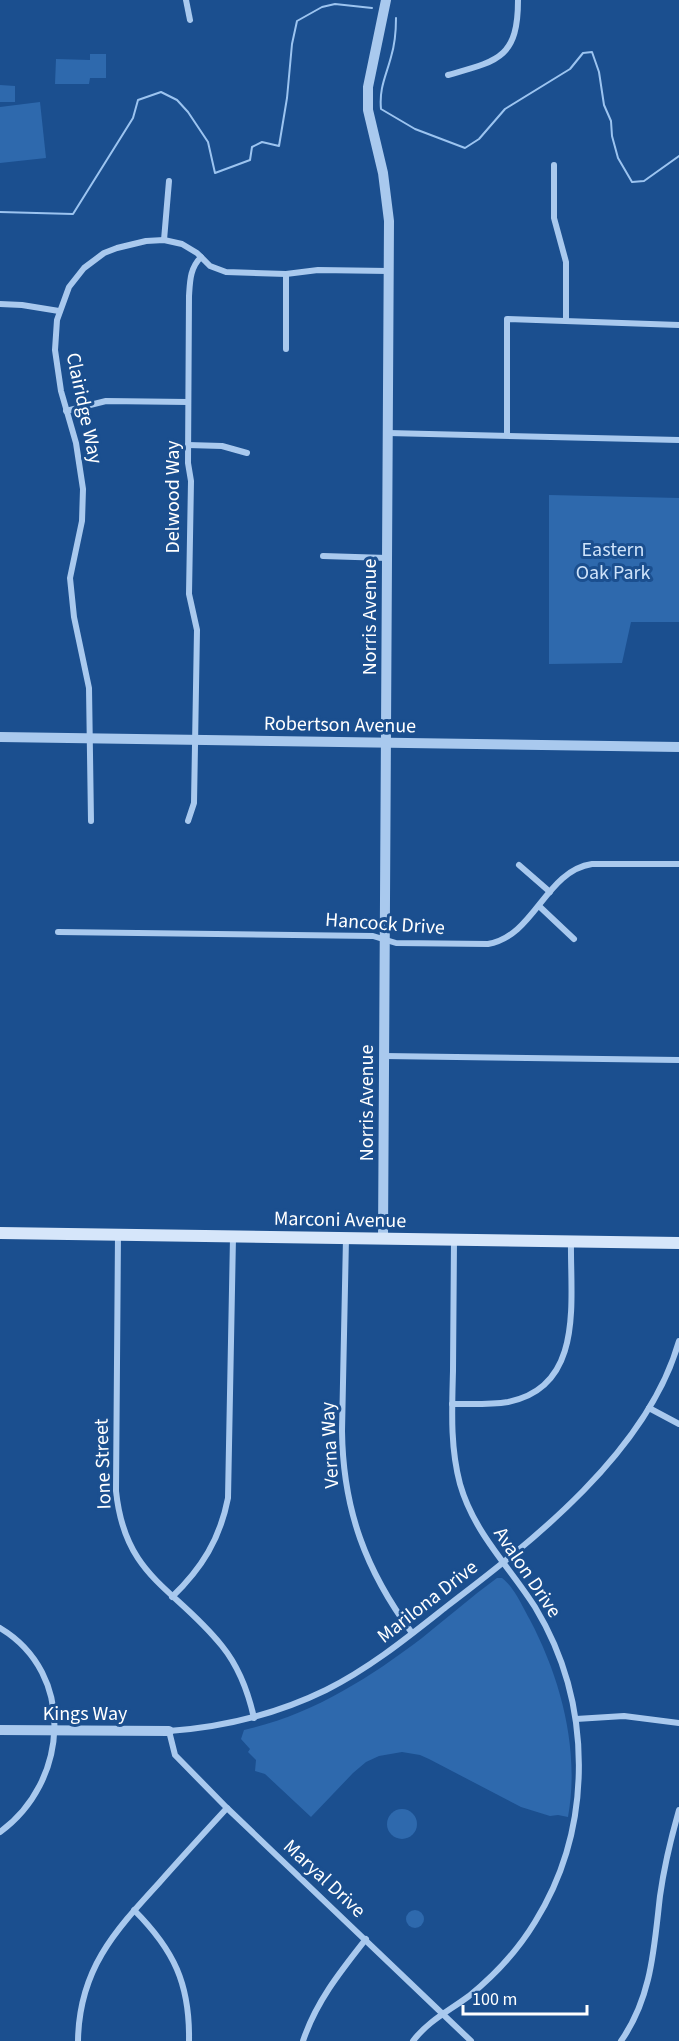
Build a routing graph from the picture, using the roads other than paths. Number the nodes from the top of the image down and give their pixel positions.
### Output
1 (186, 0) edge
2 (386, 0) edge
3 (518, 0) edge
4 (190, 20) dead end
5 (448, 75) dead end
6 (554, 165) dead end
7 (169, 181) dead end
8 (164, 240) junction
9 (201, 257) junction
10 (389, 271) junction
11 (286, 274) junction
12 (0, 304) edge
13 (59, 311) junction
14 (566, 320) junction
15 (679, 325) edge
16 (286, 349) dead end
17 (188, 402) junction
18 (66, 411) junction
19 (388, 433) junction
20 (507, 434) junction
21 (679, 440) edge
22 (188, 445) junction
23 (247, 453) dead end
24 (323, 556) dead end
25 (387, 558) junction
26 (0, 737) edge
27 (91, 738) junction
28 (194, 740) junction
29 (386, 743) junction
30 (679, 747) edge
31 (91, 820) dead end
32 (188, 821) dead end
33 (679, 864) edge
34 (519, 865) dead end
35 (550, 892) junction
36 (539, 906) junction
37 (58, 932) dead end
38 (574, 939) dead end
39 (385, 940) junction
40 (384, 1056) junction
41 (679, 1060) edge
42 (0, 1233) edge
43 (118, 1235) junction
44 (233, 1237) junction
45 (346, 1238) junction
46 (383, 1239) junction
47 (454, 1240) junction
48 (571, 1242) junction
49 (679, 1244) edge
50 (679, 1341) edge
51 (452, 1404) junction
52 (649, 1408) junction
53 (679, 1424) edge
54 (503, 1563) junction
55 (172, 1597) junction
56 (0, 1628) edge
57 (412, 1634) junction
58 (254, 1718) junction
59 (576, 1719) junction
60 (679, 1723) edge
61 (0, 1730) edge
62 (54, 1731) junction
63 (169, 1731) junction
64 (226, 1808) junction
65 (679, 1810) edge
66 (0, 1832) edge
67 (134, 1910) junction
68 (366, 1939) junction
69 (443, 2013) junction
70 (78, 2041) edge
71 (189, 2041) edge
72 (303, 2041) edge
73 (413, 2041) edge
74 (471, 2041) edge
75 (621, 2041) edge

1 - 4 street
2 - 10 street, Norris Avenue
3 - 5 street
6 - 14 street
7 - 8 street
8 - 9 street, Clairidge Way
8 - 13 street, Clairidge Way
9 - 11 street, Clairidge Way
9 - 17 street, Delwood Way
10 - 11 street, Clairidge Way
10 - 19 street, Norris Avenue
11 - 16 street
12 - 13 street
13 - 18 street, Clairidge Way
14 - 15 street
14 - 20 street
17 - 18 street
17 - 22 street, Delwood Way
18 - 27 street, Clairidge Way
19 - 20 street
19 - 25 street, Norris Avenue
20 - 21 street
22 - 23 street
22 - 28 street, Delwood Way
24 - 25 street
25 - 29 street, Norris Avenue
26 - 27 street, Robertson Avenue
27 - 28 street, Robertson Avenue
27 - 31 street, Clairidge Way
28 - 29 street, Robertson Avenue
28 - 32 street, Delwood Way
29 - 30 street, Robertson Avenue
29 - 39 street, Norris Avenue
33 - 35 street, Hancock Drive
34 - 35 street
35 - 36 street, Hancock Drive
36 - 38 street
36 - 39 street, Hancock Drive
37 - 39 street, Hancock Drive
39 - 40 street, Norris Avenue
40 - 41 street
40 - 46 street, Norris Avenue
42 - 43 main road, Marconi Avenue
43 - 44 main road, Marconi Avenue
43 - 55 street, Ione Street
44 - 45 main road, Marconi Avenue
44 - 55 street
45 - 46 main road, Marconi Avenue
45 - 57 street, Verna Way
46 - 47 main road, Marconi Avenue
47 - 48 main road, Marconi Avenue
47 - 51 street, Avalon Drive
48 - 49 main road, Marconi Avenue
48 - 51 street
50 - 52 street, Marilona Drive
51 - 54 street, Avalon Drive
52 - 53 street
52 - 54 street, Marilona Drive
54 - 57 street, Marilona Drive
54 - 59 street, Avalon Drive
55 - 58 street, Ione Street
56 - 62 street
57 - 58 street, Marilona Drive
58 - 63 street, Marilona Drive
59 - 60 street
59 - 69 street, Avalon Drive
61 - 62 street, Kings Way
62 - 63 street, Kings Way
62 - 66 street
63 - 64 street, Maryal Drive
64 - 67 street
64 - 68 street, Maryal Drive
65 - 75 street
67 - 70 street
67 - 71 street
68 - 69 street, Maryal Drive
68 - 72 street
69 - 73 street, Avalon Drive
69 - 74 street, Maryal Drive

